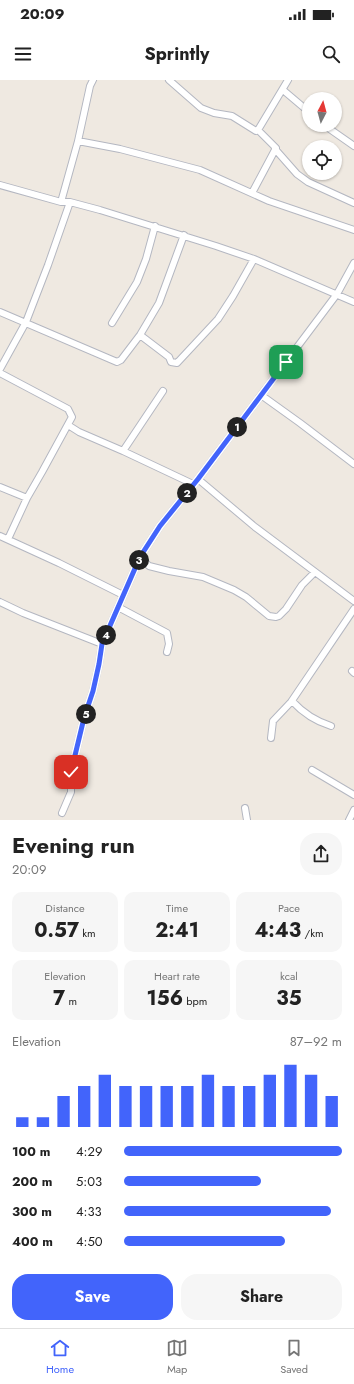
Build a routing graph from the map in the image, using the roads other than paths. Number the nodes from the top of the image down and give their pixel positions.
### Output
1 (93, 80) edge
2 (169, 80) edge
3 (288, 80) edge
4 (283, 90) junction
5 (302, 106) edge
6 (258, 130) junction
7 (334, 132) edge
8 (78, 141) junction
9 (354, 146) edge
10 (275, 149) junction
11 (0, 186) edge
12 (252, 193) junction
13 (62, 202) junction
14 (70, 202) junction
15 (354, 203) edge
16 (155, 226) junction
17 (354, 230) edge
18 (184, 235) junction
19 (254, 259) junction
20 (354, 263) edge
21 (336, 294) junction
22 (354, 302) edge
23 (0, 312) edge
24 (26, 322) junction
25 (112, 323) dead end
26 (140, 335) junction
27 (0, 369) edge
28 (0, 373) edge
29 (163, 391) dead end
30 (261, 395) junction
31 (68, 425) junction
32 (123, 451) junction
33 (354, 464) edge
34 (196, 482) junction
35 (0, 487) edge
36 (27, 498) junction
37 (0, 536) edge
38 (8, 539) junction
39 (140, 557) junction
40 (315, 572) junction
41 (122, 596) junction
42 (354, 601) edge
43 (0, 602) edge
44 (118, 607) junction
45 (354, 609) edge
46 (102, 644) junction
47 (167, 652) dead end
48 (292, 701) junction
49 (331, 726) dead end
50 (271, 738) dead end
51 (312, 770) dead end
52 (354, 795) edge
53 (245, 808) dead end
54 (354, 810) edge
55 (62, 813) dead end
56 (247, 820) edge
57 (349, 820) edge

1 - 8 street
2 - 6 street
3 - 4 street
4 - 5 street
4 - 6 street
6 - 10 street
7 - 9 street
8 - 12 street
8 - 13 street
10 - 12 street
10 - 15 street
11 - 13 street
12 - 17 street
13 - 14 street
14 - 16 street
14 - 24 street
16 - 18 street
16 - 25 street
18 - 19 street
18 - 26 street
19 - 21 street
19 - 26 street
20 - 21 street
21 - 22 street
21 - 30 street
23 - 24 street
24 - 26 street
24 - 27 street
28 - 31 street
29 - 32 street
30 - 33 street
30 - 34 street
31 - 32 street
31 - 36 street
32 - 34 street
34 - 39 street
34 - 40 street
35 - 36 street
36 - 38 street
37 - 38 street
38 - 41 street
39 - 40 street
39 - 41 street
40 - 42 street
41 - 44 street
43 - 46 street
44 - 46 street
44 - 47 street
45 - 48 street
46 - 55 street
48 - 49 street
48 - 50 street
51 - 52 street
53 - 56 street
54 - 57 street

